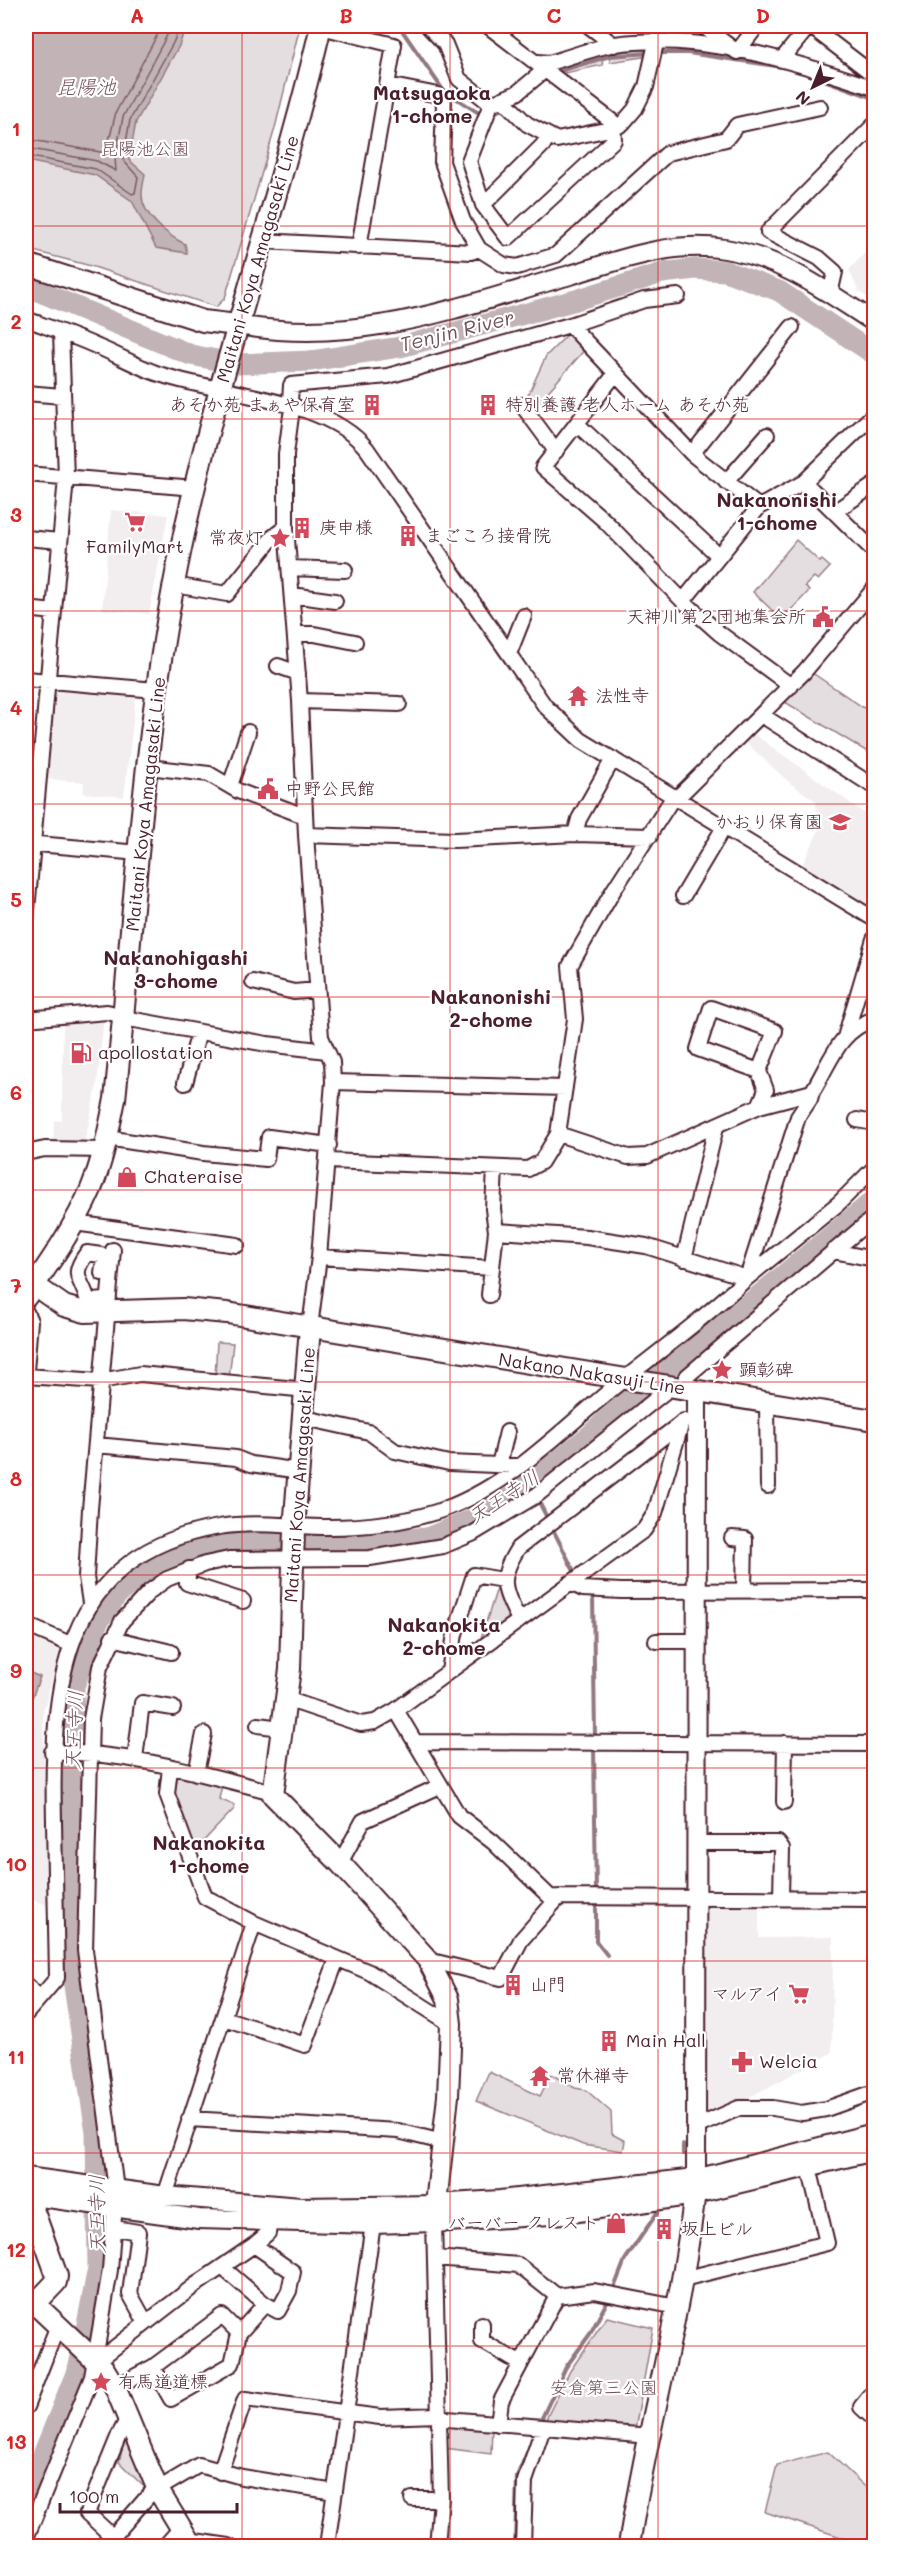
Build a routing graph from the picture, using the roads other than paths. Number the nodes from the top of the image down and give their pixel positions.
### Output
1 (321, 26) edge
2 (428, 26) edge
3 (488, 26) edge
4 (590, 26) edge
5 (703, 26) edge
6 (757, 26) edge
7 (809, 26) edge
8 (656, 42) junction
9 (615, 45) junction
10 (737, 52) junction
11 (783, 58) junction
12 (542, 66) junction
13 (874, 75) edge
14 (387, 85) junction
15 (874, 88) edge
16 (496, 102) junction
17 (814, 112) dead end
18 (874, 125) edge
19 (615, 128) junction
20 (548, 136) junction
21 (483, 205) junction
22 (262, 241) junction
23 (359, 247) junction
24 (478, 249) junction
25 (26, 264) edge
26 (830, 294) junction
27 (678, 296) dead end
28 (26, 319) edge
29 (874, 322) edge
30 (570, 325) junction
31 (792, 327) dead end
32 (61, 332) junction
33 (236, 333) junction
34 (616, 373) junction
35 (223, 384) junction
36 (26, 393) edge
37 (62, 396) junction
38 (522, 405) dead end
39 (292, 408) junction
40 (874, 414) edge
41 (577, 424) junction
42 (767, 435) dead end
43 (556, 451) junction
44 (692, 454) junction
45 (26, 474) edge
46 (66, 478) junction
47 (726, 482) junction
48 (804, 482) junction
49 (874, 484) edge
50 (195, 488) junction
51 (759, 507) junction
52 (834, 512) junction
53 (286, 527) junction
54 (26, 538) edge
55 (60, 541) junction
56 (874, 551) edge
57 (719, 556) junction
58 (290, 568) junction
59 (345, 570) dead end
60 (174, 585) junction
61 (874, 589) edge
62 (292, 595) junction
63 (335, 601) dead end
64 (683, 601) junction
65 (26, 609) edge
66 (54, 612) junction
67 (524, 616) dead end
68 (295, 634) junction
69 (355, 642) dead end
70 (509, 654) junction
71 (278, 666) dead end
72 (298, 674) junction
73 (26, 679) edge
74 (48, 681) junction
75 (791, 686) junction
76 (156, 690) junction
77 (300, 700) junction
78 (399, 704) dead end
79 (763, 716) junction
80 (248, 732) dead end
81 (613, 759) junction
82 (26, 760) edge
83 (40, 761) junction
84 (148, 767) junction
85 (873, 782) edge
86 (230, 786) junction
87 (676, 797) junction
88 (305, 813) junction
89 (724, 827) junction
90 (575, 834) junction
91 (306, 835) junction
92 (650, 836) junction
93 (29, 843) edge
94 (139, 853) junction
95 (683, 896) dead end
96 (874, 919) edge
97 (26, 921) edge
98 (874, 939) edge
99 (253, 982) dead end
100 (317, 990) junction
101 (124, 1017) junction
102 (874, 1018) edge
103 (26, 1019) edge
104 (199, 1032) junction
105 (846, 1034) junction
106 (327, 1051) junction
107 (759, 1071) junction
108 (333, 1082) junction
109 (185, 1083) dead end
110 (565, 1088) junction
111 (812, 1092) junction
112 (759, 1106) junction
113 (857, 1120) dead end
114 (874, 1123) edge
115 (716, 1127) junction
116 (558, 1134) junction
117 (105, 1144) junction
118 (329, 1145) junction
119 (26, 1153) edge
120 (327, 1161) junction
121 (495, 1168) junction
122 (874, 1168) edge
123 (874, 1217) edge
124 (74, 1223) junction
125 (496, 1231) junction
126 (237, 1245) dead end
127 (113, 1250) dead end
128 (833, 1251) junction
129 (319, 1257) junction
130 (684, 1259) junction
131 (874, 1259) edge
132 (492, 1268) junction
133 (747, 1278) junction
134 (30, 1291) edge
135 (489, 1294) dead end
136 (104, 1305) junction
137 (26, 1312) edge
138 (310, 1327) junction
139 (26, 1371) edge
140 (26, 1376) edge
141 (628, 1380) junction
142 (100, 1381) junction
143 (679, 1388) junction
144 (307, 1390) junction
145 (767, 1402) junction
146 (690, 1417) junction
147 (305, 1418) junction
148 (874, 1420) edge
149 (507, 1432) dead end
150 (96, 1445) junction
151 (499, 1465) junction
152 (520, 1466) junction
153 (300, 1471) junction
154 (771, 1477) dead end
155 (294, 1527) junction
156 (744, 1538) dead end
157 (293, 1556) junction
158 (189, 1569) junction
159 (503, 1580) junction
160 (570, 1583) junction
161 (696, 1590) junction
162 (744, 1590) junction
163 (874, 1590) edge
164 (243, 1601) dead end
165 (90, 1603) junction
166 (519, 1620) junction
167 (26, 1625) edge
168 (112, 1638) junction
169 (656, 1641) dead end
170 (696, 1641) junction
171 (70, 1644) junction
172 (171, 1652) dead end
173 (449, 1671) junction
174 (285, 1699) junction
175 (173, 1708) dead end
176 (396, 1710) junction
177 (258, 1725) dead end
178 (281, 1728) junction
179 (204, 1734) dead end
180 (415, 1742) junction
181 (696, 1743) junction
182 (785, 1743) junction
183 (874, 1744) edge
184 (56, 1752) junction
185 (87, 1752) junction
186 (135, 1759) junction
187 (170, 1768) junction
188 (196, 1773) junction
189 (440, 1786) junction
190 (273, 1795) junction
191 (784, 1802) dead end
192 (695, 1843) junction
193 (340, 1863) junction
194 (559, 1897) junction
195 (695, 1897) junction
196 (781, 1898) junction
197 (874, 1899) edge
198 (254, 1923) junction
199 (337, 1959) junction
200 (428, 1960) junction
201 (26, 1985) edge
202 (39, 1998) junction
203 (26, 2014) edge
204 (224, 2018) junction
205 (451, 2024) junction
206 (874, 2092) edge
207 (189, 2119) junction
208 (696, 2127) junction
209 (874, 2133) edge
210 (443, 2142) junction
211 (874, 2151) edge
212 (809, 2167) junction
213 (695, 2187) junction
214 (26, 2189) edge
215 (165, 2196) junction
216 (113, 2198) junction
217 (434, 2214) junction
218 (270, 2221) junction
219 (374, 2224) junction
220 (114, 2228) junction
221 (254, 2245) junction
222 (436, 2258) junction
223 (222, 2267) junction
224 (683, 2279) junction
225 (108, 2284) junction
226 (130, 2294) junction
227 (557, 2296) junction
228 (265, 2304) junction
229 (677, 2307) junction
230 (30, 2308) edge
231 (146, 2323) junction
232 (482, 2324) dead end
233 (65, 2332) junction
234 (239, 2333) junction
235 (93, 2359) junction
236 (521, 2364) junction
237 (153, 2367) junction
238 (115, 2387) junction
239 (874, 2391) edge
240 (26, 2407) edge
241 (346, 2411) junction
242 (438, 2415) junction
243 (128, 2418) junction
244 (874, 2419) edge
245 (498, 2424) junction
246 (543, 2428) junction
247 (650, 2436) junction
248 (220, 2472) junction
249 (158, 2490) junction
250 (335, 2492) junction
251 (412, 2499) dead end
252 (441, 2499) junction
253 (26, 2538) edge
254 (187, 2538) edge
255 (109, 2542) edge
256 (165, 2547) edge
257 (229, 2547) edge
258 (327, 2547) edge
259 (437, 2547) edge
260 (523, 2547) edge
261 (629, 2547) edge

1 - 14 street
1 - 22 main road, Maitani Koya Amagasaki Line
2 - 16 street
3 - 12 street
4 - 9 street
5 - 10 street
6 - 10 street
7 - 11 street
7 - 13 street
8 - 9 street
8 - 10 street
8 - 19 street
9 - 12 street
10 - 11 street
11 - 15 street
12 - 16 street
12 - 19 street
14 - 23 street
14 - 24 street
16 - 20 street
16 - 21 street
17 - 24 street
18 - 26 street
19 - 20 street
19 - 21 street
20 - 21 street
22 - 23 street
22 - 33 main road, Maitani Koya Amagasaki Line
23 - 24 street
25 - 33 main road
26 - 29 street
26 - 33 street
27 - 30 street
28 - 32 street
30 - 34 street
30 - 39 street
31 - 44 street
32 - 35 street
32 - 37 street
33 - 35 main road, Maitani Koya Amagasaki Line
34 - 41 street
34 - 44 street
35 - 39 street
35 - 50 main road, Maitani Koya Amagasaki Line
36 - 37 street
37 - 46 street
38 - 43 street
39 - 53 street
39 - 70 street
40 - 48 street
41 - 43 street
41 - 57 street
42 - 47 street
43 - 64 street
44 - 47 street
45 - 46 street
46 - 50 street
46 - 55 street
47 - 51 street
48 - 51 street
48 - 52 street
49 - 52 street
50 - 60 main road, Maitani Koya Amagasaki Line
51 - 57 street
52 - 56 street
53 - 58 street
53 - 60 street
54 - 55 street
55 - 66 street
57 - 64 street
58 - 59 street
58 - 62 street
60 - 76 main road, Maitani Koya Amagasaki Line
61 - 75 street
62 - 63 street
62 - 68 street
64 - 75 street
65 - 66 street
66 - 74 street
67 - 70 street
68 - 69 street
68 - 72 street
70 - 81 street
71 - 72 street
72 - 77 street
73 - 74 street
74 - 76 street
74 - 83 street
75 - 79 street
76 - 84 main road, Maitani Koya Amagasaki Line
77 - 78 street
77 - 88 street
79 - 85 street
79 - 87 street
80 - 86 street
81 - 87 street
81 - 90 street
82 - 83 street
83 - 93 street
84 - 86 street
84 - 94 main road, Maitani Koya Amagasaki Line
86 - 88 street
87 - 89 street
87 - 92 street
88 - 91 street
89 - 95 street
89 - 96 street
90 - 91 street
90 - 92 street
91 - 100 street
92 - 110 street
93 - 94 street
93 - 97 street
94 - 101 main road, Maitani Koya Amagasaki Line
98 - 105 street
99 - 100 street
100 - 106 street
101 - 103 street
101 - 104 street
101 - 117 main road, Maitani Koya Amagasaki Line
102 - 105 street
104 - 106 street
104 - 109 street
105 - 111 street
106 - 108 street
107 - 107 street
107 - 112 street
108 - 110 street
108 - 118 street
110 - 116 street
111 - 112 street
111 - 133 street
112 - 115 street
113 - 114 street
115 - 116 street
115 - 130 street
116 - 121 street
117 - 118 street
117 - 119 street
117 - 124 main road, Maitani Koya Amagasaki Line
118 - 120 street
120 - 121 street
120 - 129 street
121 - 125 street
122 - 133 street
123 - 128 street
124 - 126 street
124 - 134 main road, Maitani Koya Amagasaki Line
125 - 130 street
125 - 132 street
127 - 136 street
128 - 131 street
128 - 143 street
129 - 132 street
129 - 138 street
130 - 133 street
132 - 135 street
133 - 141 street
134 - 136 main road, Maitani Koya Amagasaki Line
136 - 138 main road, Maitani Koya Amagasaki Line
136 - 142 street
137 - 139 street
138 - 141 main road, Nakano Nakasuji Line
138 - 144 main road, Maitani Koya Amagasaki Line
140 - 142 street
141 - 143 main road, Nakano Nakasuji Line
141 - 152 street
142 - 144 street
142 - 150 street
143 - 145 main road, Nakano Nakasuji Line
143 - 146 street
143 - 157 street
144 - 147 main road, Maitani Koya Amagasaki Line
145 - 148 main road, Nakano Nakasuji Line
145 - 154 street
146 - 159 street
146 - 160 street
146 - 161 street
147 - 151 street
147 - 153 main road, Maitani Koya Amagasaki Line
149 - 151 street
150 - 153 street
150 - 165 street
151 - 152 street
152 - 155 street
153 - 155 main road, Maitani Koya Amagasaki Line
155 - 157 main road, Maitani Koya Amagasaki Line
155 - 165 street
156 - 162 street
157 - 158 street
157 - 174 main road, Maitani Koya Amagasaki Line
158 - 164 street
158 - 168 street
159 - 166 street
159 - 173 street
160 - 161 street
160 - 166 street
161 - 162 street
161 - 170 street
162 - 163 street
165 - 171 street
166 - 173 street
167 - 171 street
168 - 172 street
168 - 185 street
169 - 170 street
170 - 181 street
171 - 184 street
173 - 176 street
174 - 176 street
174 - 178 main road, Maitani Koya Amagasaki Line
175 - 186 street
176 - 180 street
177 - 178 street
178 - 190 main road, Maitani Koya Amagasaki Line
179 - 188 street
180 - 181 street
180 - 189 street
181 - 182 street
181 - 192 street
182 - 183 street
182 - 191 street
184 - 185 street
184 - 202 street
185 - 186 street
185 - 216 street
186 - 187 street
187 - 188 street
187 - 198 street
188 - 190 street
189 - 193 street
189 - 194 street
190 - 193 main road
192 - 195 street
192 - 196 street
193 - 200 main road
194 - 195 street
194 - 200 street
195 - 196 street
195 - 208 street
196 - 197 street
198 - 199 street
198 - 204 street
199 - 204 street
199 - 205 street
200 - 205 main road
201 - 202 street
202 - 203 street
204 - 207 street
205 - 210 main road
206 - 208 street
207 - 210 street
207 - 215 street
208 - 213 street
209 - 213 street
210 - 217 main road
211 - 212 street
212 - 213 street
212 - 224 street
213 - 217 main road
213 - 224 main road
214 - 216 street
214 - 230 main road
215 - 216 street
215 - 217 street
216 - 218 street
216 - 220 street
217 - 219 street
217 - 222 street
218 - 219 street
218 - 221 street
219 - 241 street
220 - 225 street
220 - 226 street
221 - 223 street
221 - 228 street
222 - 227 street
222 - 242 street
223 - 228 street
223 - 231 street
224 - 229 main road
225 - 226 street
225 - 235 street
226 - 231 street
227 - 229 street
227 - 236 street
228 - 234 street
229 - 247 main road
230 - 233 main road
231 - 235 street
232 - 236 street
233 - 235 main road
233 - 240 street
234 - 237 street
234 - 237 street
235 - 238 main road
235 - 253 street
236 - 245 street
237 - 238 street
238 - 243 main road
239 - 244 street
241 - 242 street
241 - 248 street
241 - 250 street
242 - 245 street
242 - 252 street
243 - 249 main road
243 - 255 street
245 - 246 street
246 - 247 street
246 - 260 street
247 - 261 main road
248 - 249 street
248 - 250 street
249 - 254 main road
249 - 255 street
250 - 258 street
251 - 252 street
252 - 259 street
254 - 256 street
254 - 257 street

